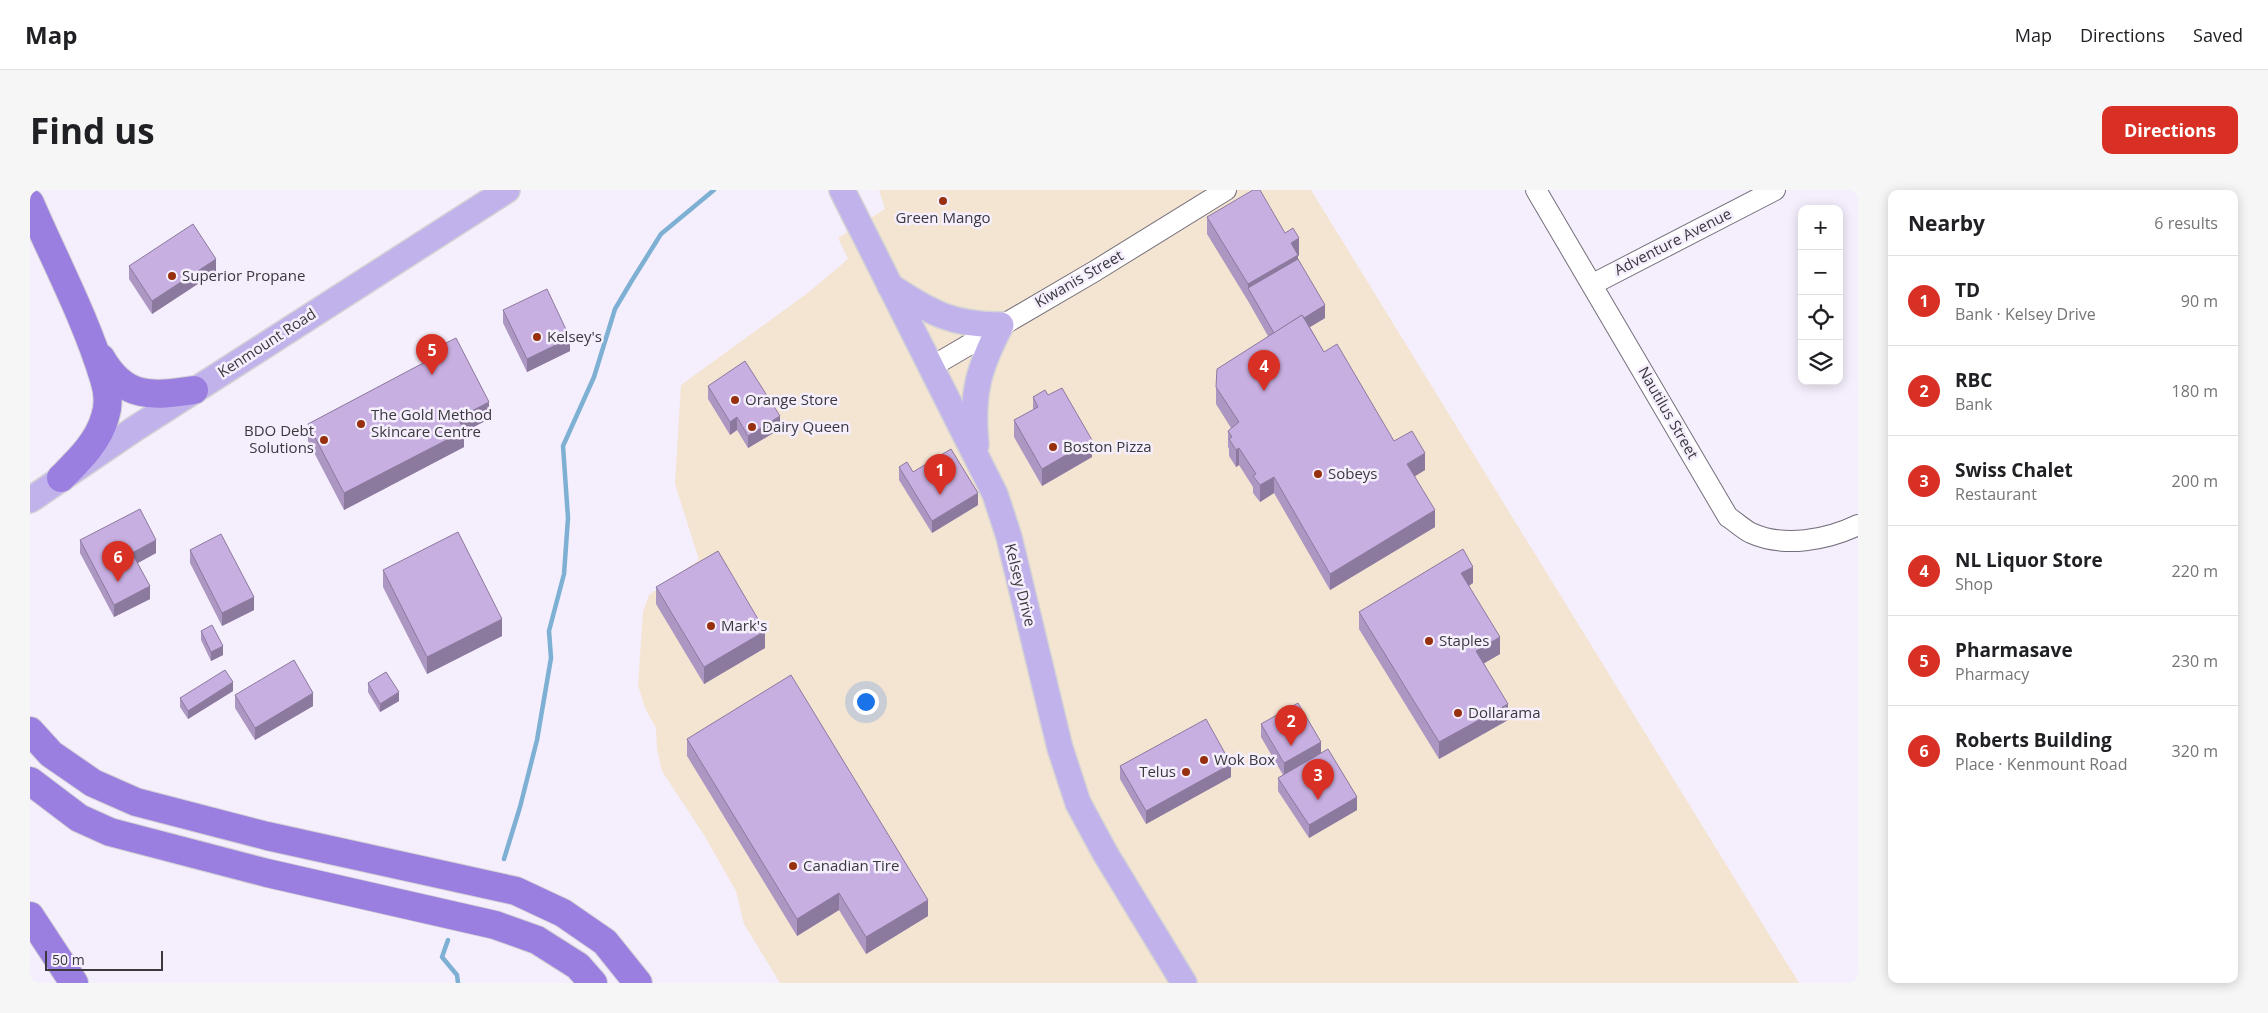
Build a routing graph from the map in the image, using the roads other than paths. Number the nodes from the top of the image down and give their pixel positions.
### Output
1 (507, 190) edge
2 (842, 190) edge
3 (1226, 190) edge
4 (1536, 190) edge
5 (1775, 190) edge
6 (1751, 195) edge
7 (30, 203) edge
8 (1593, 284) junction
9 (890, 286) junction
10 (1001, 325) junction
11 (86, 331) junction
12 (931, 367) junction
13 (194, 390) junction
14 (977, 455) junction
15 (61, 478) junction
16 (30, 500) edge
17 (1858, 525) edge
18 (30, 731) edge
19 (30, 781) edge
20 (30, 916) edge
21 (74, 983) edge
22 (593, 983) edge
23 (638, 983) edge
24 (1184, 983) edge

1 - 13 main road, Kenmount Road
2 - 9 main road, Kelsey Drive
3 - 10 street, Kiwanis Street
4 - 8 street, Nautilus Street
5 - 6 street, Adventure Avenue
6 - 8 street, Adventure Avenue
7 - 11 highway
8 - 17 street, Nautilus Street
9 - 10 main road
9 - 12 main road, Kelsey Drive
10 - 12 street, Kiwanis Street
10 - 14 main road
11 - 13 highway
11 - 15 highway
12 - 14 main road, Kelsey Drive
13 - 15 main road, Kenmount Road
14 - 24 main road, Kelsey Drive
15 - 16 main road, Kenmount Road
18 - 23 highway
19 - 22 highway
20 - 21 highway

